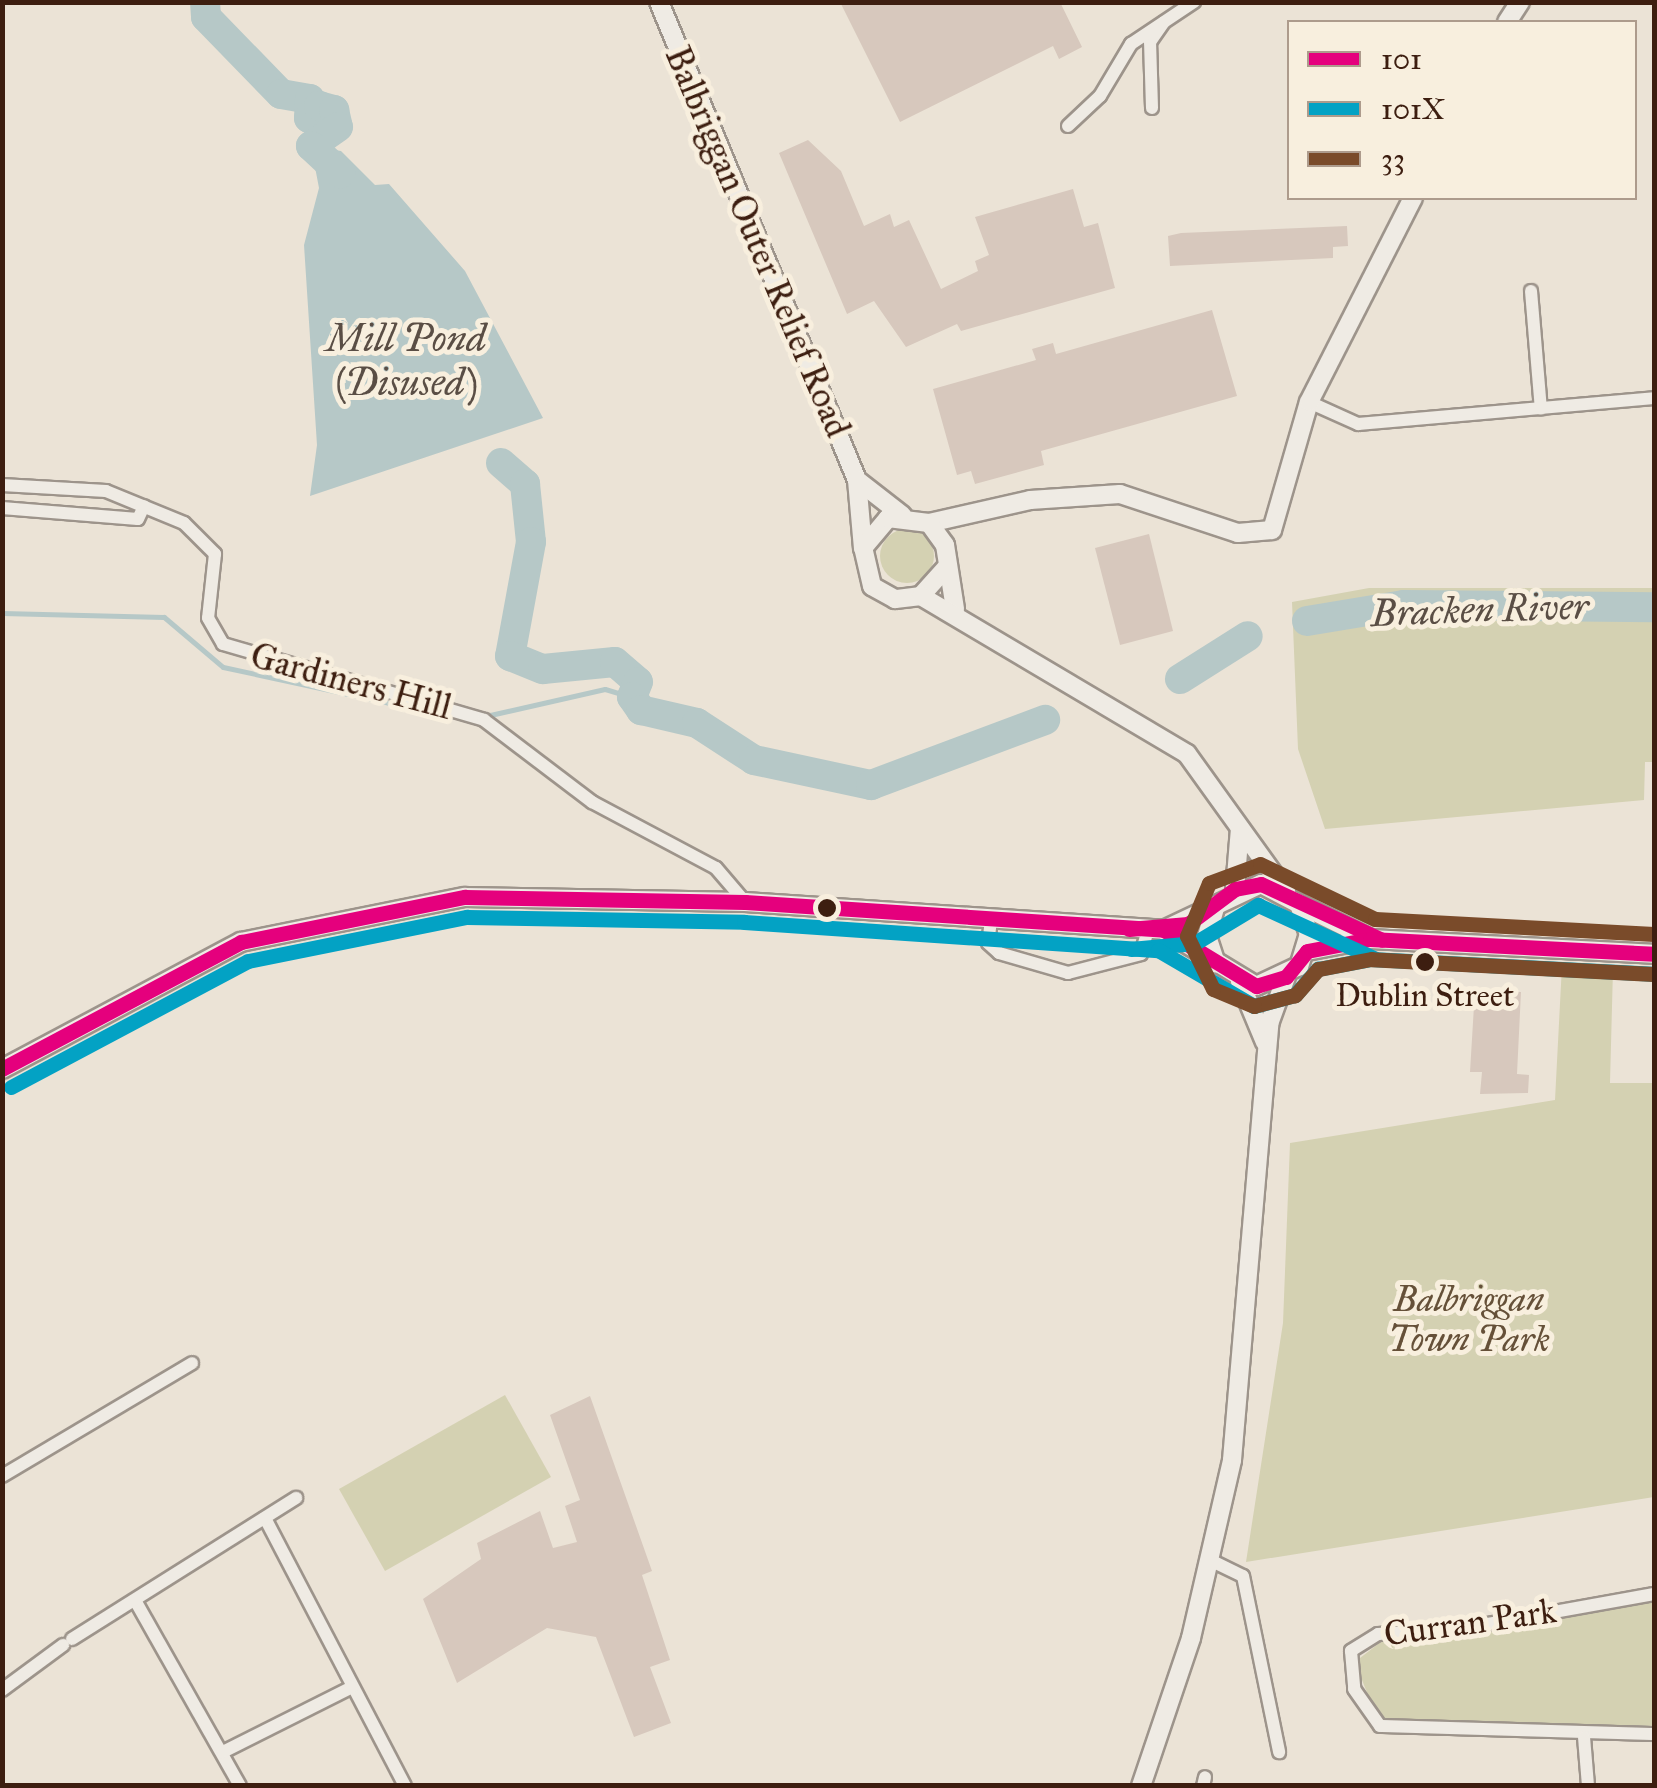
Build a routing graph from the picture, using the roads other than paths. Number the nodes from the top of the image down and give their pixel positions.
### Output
1 (659, 2) edge
2 (1194, 2) edge
3 (1168, 16) junction
4 (1152, 108) dead end
5 (1068, 126) dead end
6 (1412, 200) edge
7 (1531, 291) dead end
8 (1654, 398) edge
9 (1310, 402) junction
10 (1541, 409) junction
11 (857, 480) junction
12 (2, 484) edge
13 (144, 506) junction
14 (2, 508) edge
15 (902, 515) junction
16 (970, 520) junction
17 (930, 523) junction
18 (863, 548) junction
19 (946, 563) junction
20 (921, 596) junction
21 (955, 609) junction
22 (1240, 828) junction
23 (1234, 890) junction
24 (1293, 898) junction
25 (745, 902) junction
26 (1215, 908) junction
27 (990, 920) junction
28 (1156, 930) junction
29 (1370, 940) junction
30 (1307, 950) junction
31 (1654, 954) edge
32 (1217, 964) junction
33 (1286, 978) junction
34 (1240, 982) junction
35 (1266, 1047) junction
36 (2, 1069) edge
37 (192, 1362) dead end
38 (2, 1476) edge
39 (296, 1498) dead end
40 (265, 1518) junction
41 (1212, 1561) junction
42 (1654, 1594) edge
43 (136, 1602) junction
44 (352, 1686) junction
45 (2, 1690) edge
46 (1654, 1734) edge
47 (1584, 1738) junction
48 (223, 1752) junction
49 (1279, 1752) dead end
50 (240, 1786) edge
51 (405, 1786) edge
52 (1140, 1786) edge
53 (1588, 1786) edge

1 - 11 street, Balbriggan Outer Relief Road
2 - 3 street
3 - 4 street
3 - 5 street
6 - 9 street
7 - 10 street
8 - 10 street
9 - 10 street
9 - 16 street
11 - 15 street, Balbriggan Outer Relief Road
11 - 18 street, Balbriggan Outer Relief Road
12 - 13 street, Gardiners Hill
13 - 14 street
13 - 25 street, Gardiners Hill
15 - 17 street
15 - 18 street
16 - 17 street
16 - 19 street
17 - 19 street
18 - 20 street
19 - 20 street
19 - 21 street
20 - 21 street
21 - 22 street
22 - 23 street
22 - 24 street
23 - 24 street
23 - 26 street
24 - 29 street
24 - 30 street
25 - 27 street
25 - 36 street
26 - 28 street
26 - 32 street
27 - 28 street
27 - 28 street
28 - 32 street
29 - 30 street
29 - 31 street
30 - 33 street
32 - 34 street
33 - 34 street
33 - 35 street
34 - 35 street
35 - 41 street
37 - 38 street
39 - 40 street
40 - 43 street
40 - 44 street
41 - 49 street
41 - 52 street
42 - 47 street, Curran Park
43 - 45 street
43 - 48 street
44 - 48 street
44 - 51 street
46 - 47 street, Curran Park
47 - 53 street
48 - 50 street

